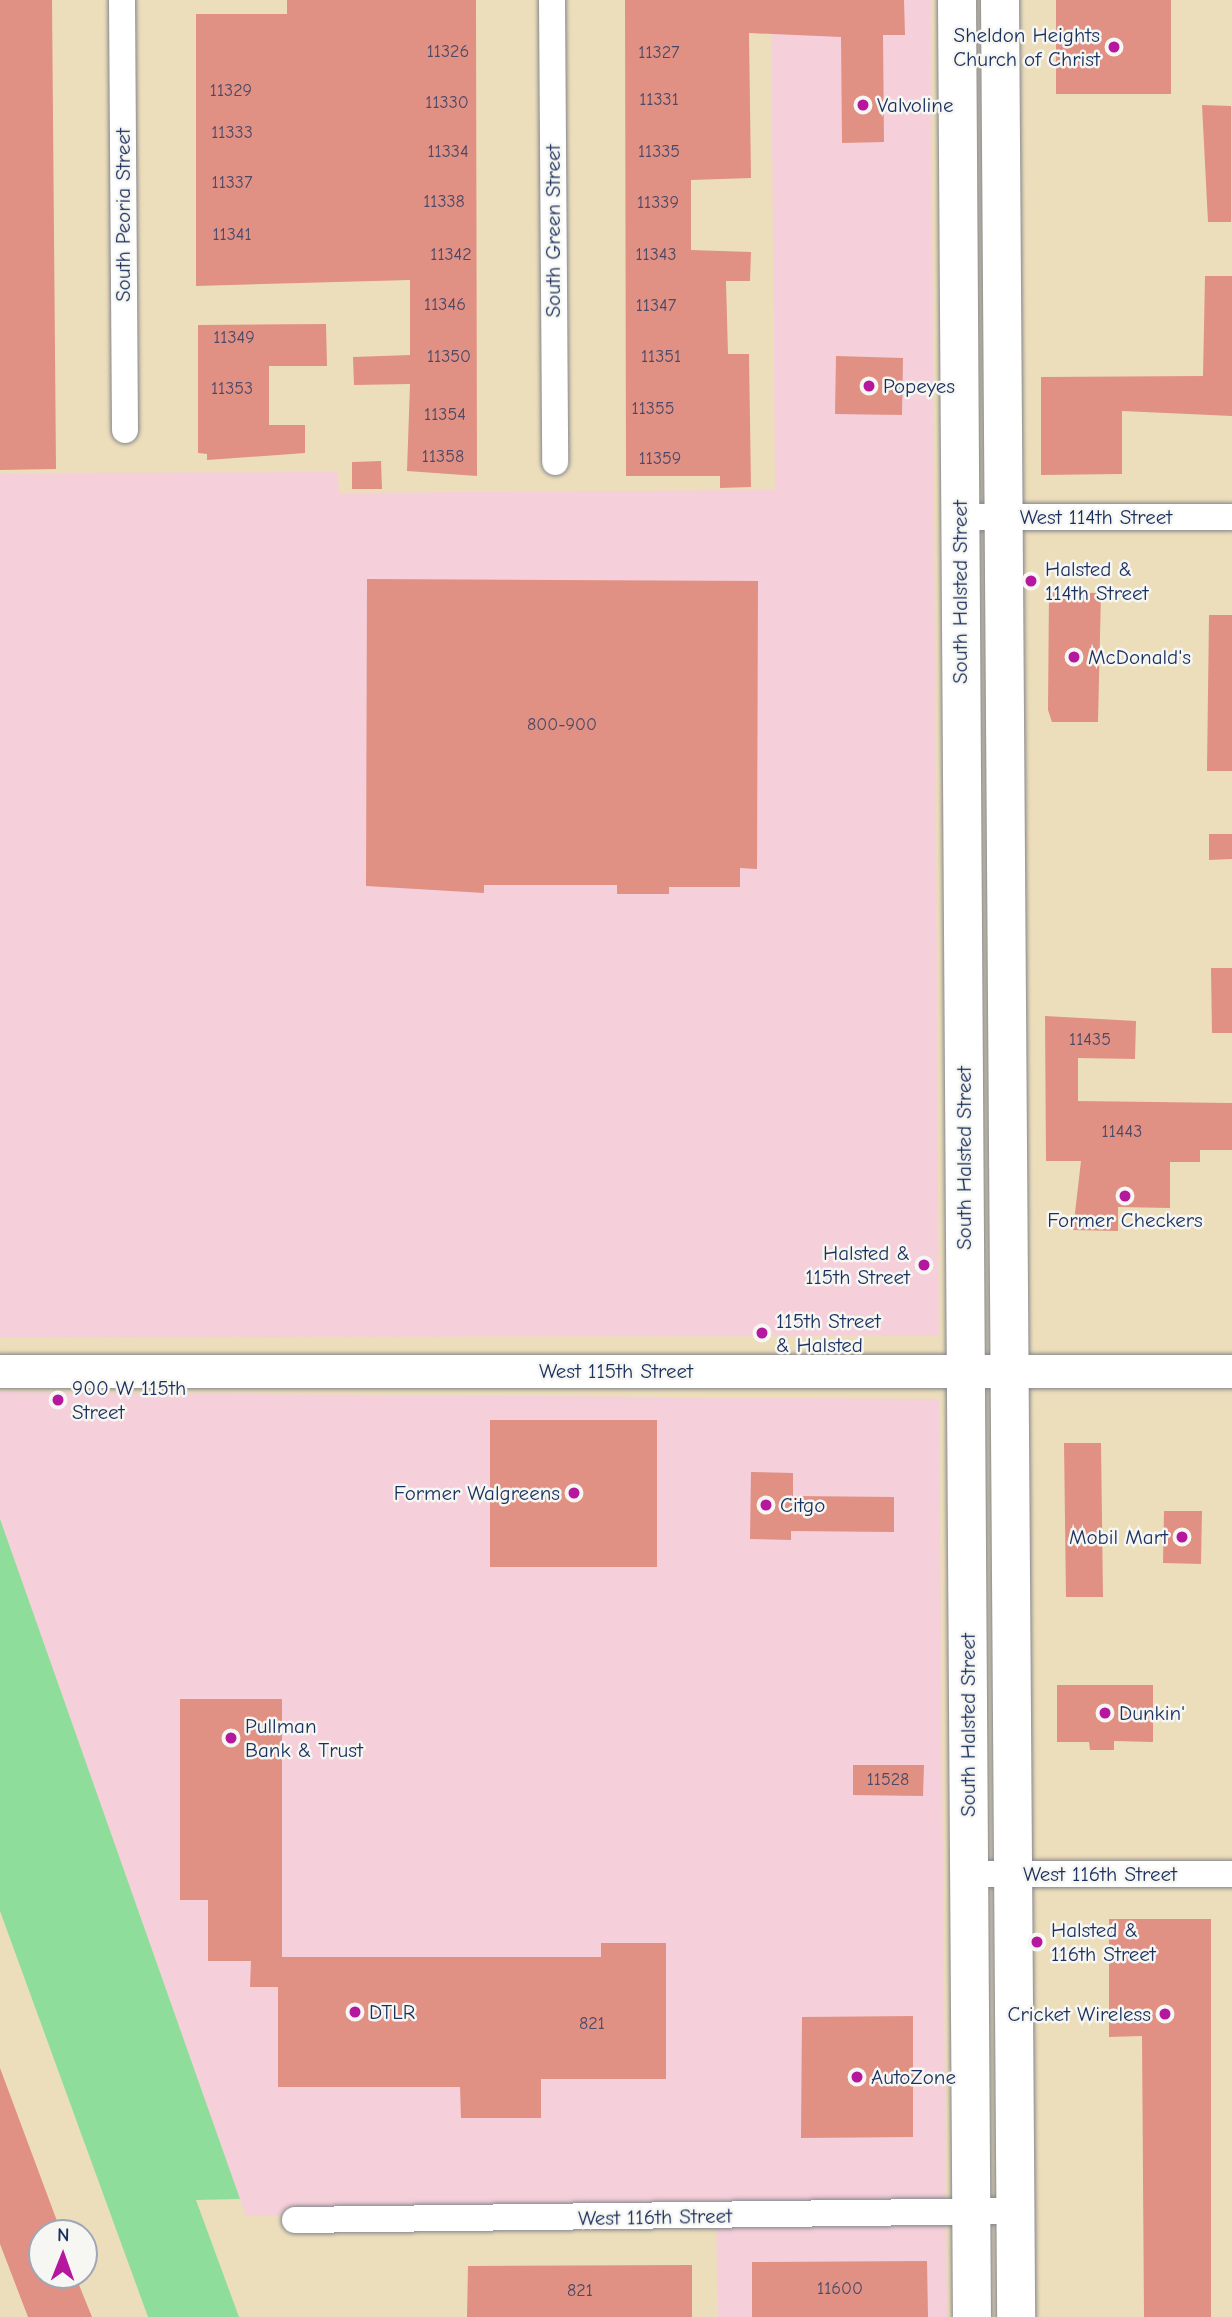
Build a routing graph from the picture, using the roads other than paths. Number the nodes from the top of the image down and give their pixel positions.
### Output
1 (122, 0) edge
2 (552, 0) edge
3 (957, 0) edge
4 (1000, 0) edge
5 (125, 430) dead end
6 (555, 462) dead end
7 (959, 517) junction
8 (1004, 517) junction
9 (1232, 517) edge
10 (0, 1371) edge
11 (965, 1371) junction
12 (1009, 1371) junction
13 (1232, 1371) edge
14 (969, 1874) junction
15 (1012, 1874) junction
16 (1232, 1874) edge
17 (1014, 2211) junction
18 (971, 2212) junction
19 (295, 2220) dead end
20 (972, 2317) edge
21 (1016, 2317) edge

1 - 5 street, South Peoria Street
2 - 6 street, South Green Street
3 - 7 main road, South Halsted Street
4 - 8 main road, South Halsted Street
7 - 8 street, West 114th Street
7 - 11 main road, South Halsted Street
8 - 9 street, West 114th Street
8 - 12 main road, South Halsted Street
10 - 11 street, West 115th Street
11 - 12 street, West 115th Street
11 - 14 main road, South Halsted Street
12 - 13 street, West 115th Street
12 - 15 main road, South Halsted Street
14 - 15 street, West 116th Street
14 - 18 main road, South Halsted Street
15 - 16 street, West 116th Street
15 - 17 main road, South Halsted Street
17 - 18 street, West 116th Street
17 - 21 main road, South Halsted Street
18 - 19 street, West 116th Street
18 - 20 main road, South Halsted Street

